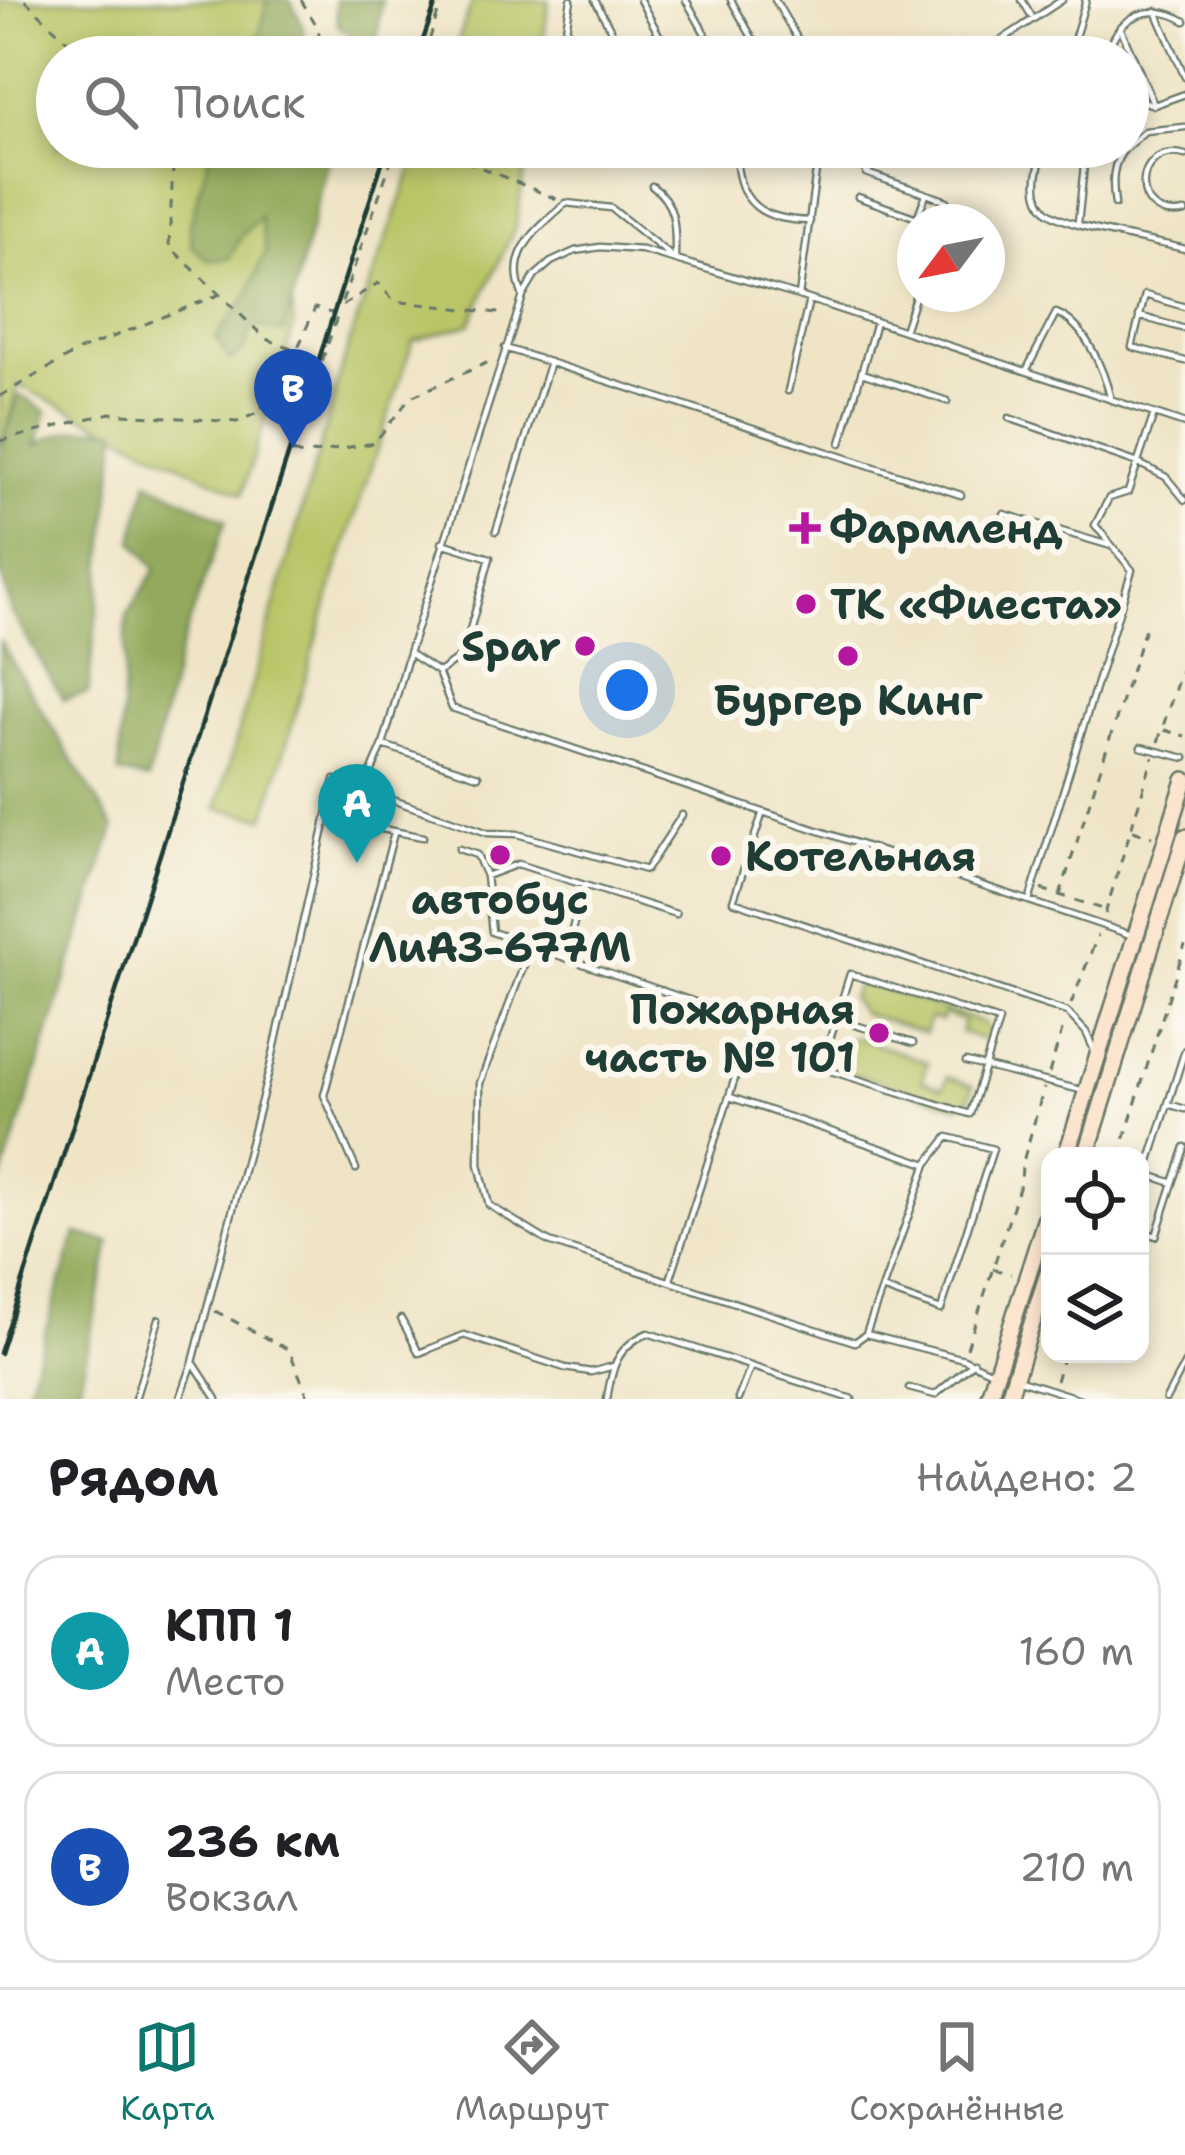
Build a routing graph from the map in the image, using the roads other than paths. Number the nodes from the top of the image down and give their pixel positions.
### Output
1 (571, 0) edge
2 (595, 0) edge
3 (640, 0) edge
4 (686, 0) edge
5 (731, 0) edge
6 (775, 0) edge
7 (1022, 0) edge
8 (1062, 0) edge
9 (1085, 0) edge
10 (1155, 10) junction
11 (1033, 17) junction
12 (1185, 21) edge
13 (1120, 26) junction
14 (564, 34) edge
15 (614, 36) edge
16 (660, 36) edge
17 (706, 36) edge
18 (751, 36) edge
19 (796, 36) edge
20 (1006, 36) edge
21 (1076, 36) edge
22 (1114, 36) edge
23 (1124, 36) edge
24 (1185, 77) edge
25 (1149, 93) edge
26 (1185, 94) edge
27 (1176, 100) junction
28 (1149, 103) edge
29 (1154, 105) junction
30 (1185, 111) edge
31 (1185, 127) edge
32 (1149, 131) edge
33 (1185, 155) edge
34 (736, 168) edge
35 (814, 168) edge
36 (868, 168) edge
37 (1038, 168) edge
38 (1084, 168) edge
39 (1116, 168) edge
40 (652, 186) dead end
41 (926, 194) junction
42 (858, 196) dead end
43 (945, 204) edge
44 (1115, 204) dead end
45 (1185, 212) edge
46 (810, 221) junction
47 (1078, 223) junction
48 (1185, 249) edge
49 (675, 259) junction
50 (523, 296) junction
51 (799, 296) junction
52 (809, 300) junction
53 (1185, 308) edge
54 (910, 312) edge
55 (1139, 316) junction
56 (876, 322) junction
57 (1185, 329) edge
58 (904, 331) junction
59 (505, 348) junction
60 (1185, 361) edge
61 (550, 362) junction
62 (1027, 371) junction
63 (862, 373) junction
64 (788, 391) dead end
65 (1111, 400) junction
66 (946, 401) dead end
67 (1154, 414) junction
68 (1009, 418) dead end
69 (1185, 424) edge
70 (841, 443) dead end
71 (1138, 463) junction
72 (961, 495) dead end
73 (1185, 500) edge
74 (1004, 514) dead end
75 (496, 531) dead end
76 (442, 543) junction
77 (1112, 545) junction
78 (410, 653) junction
79 (438, 673) junction
80 (383, 746) junction
81 (1141, 747) dead end
82 (1185, 758) edge
83 (478, 776) dead end
84 (364, 789) junction
85 (1183, 792) edge
86 (763, 812) junction
87 (682, 815) dead end
88 (394, 833) junction
89 (423, 837) dead end
90 (1185, 837) edge
91 (459, 849) dead end
92 (485, 876) junction
93 (583, 887) junction
94 (1029, 902) junction
95 (676, 914) dead end
96 (1136, 937) junction
97 (531, 946) junction
98 (565, 957) junction
99 (836, 1019) junction
100 (913, 1043) dead end
101 (1185, 1050) edge
102 (1097, 1058) junction
103 (966, 1062) dead end
104 (985, 1065) junction
105 (1086, 1091) junction
106 (730, 1096) junction
107 (1167, 1103) junction
108 (1185, 1109) edge
109 (1071, 1147) edge
110 (1089, 1147) edge
111 (1185, 1147) edge
112 (1149, 1156) edge
113 (927, 1164) junction
114 (356, 1169) dead end
115 (1149, 1175) edge
116 (1173, 1183) junction
117 (1041, 1233) edge
118 (1149, 1234) edge
119 (670, 1280) junction
120 (882, 1289) junction
121 (1041, 1295) edge
122 (159, 1319) dead end
123 (401, 1319) dead end
124 (866, 1334) junction
125 (193, 1362) junction
126 (974, 1362) junction
127 (1185, 1363) edge
128 (614, 1366) junction
129 (751, 1366) junction
130 (996, 1374) junction
131 (1014, 1378) junction
132 (909, 1388) dead end
133 (135, 1399) edge
134 (180, 1399) edge
135 (217, 1399) edge
136 (608, 1399) edge
137 (738, 1399) edge
138 (852, 1399) edge
139 (988, 1399) edge
140 (1008, 1399) edge
141 (1080, 1399) edge
142 (1166, 1399) edge

1 - 14 lane
2 - 15 lane
3 - 16 lane
4 - 17 lane
5 - 18 lane
6 - 19 lane
7 - 11 lane
8 - 11 lane
9 - 21 lane
10 - 12 lane
10 - 13 lane
10 - 24 lane
11 - 20 lane
13 - 22 lane
13 - 23 lane
25 - 29 lane
26 - 27 lane
27 - 29 lane
27 - 30 lane
28 - 29 lane
31 - 32 lane
33 - 45 lane
34 - 46 lane
35 - 46 lane
36 - 41 lane
37 - 47 lane
38 - 47 lane
39 - 44 lane
40 - 49 lane
41 - 42 lane
41 - 43 lane
46 - 51 lane
47 - 48 lane
49 - 50 lane
49 - 50 lane
49 - 51 lane
50 - 59 lane
51 - 52 lane
52 - 56 lane
52 - 64 lane
53 - 55 lane
54 - 58 lane
55 - 57 lane
55 - 60 lane
56 - 58 lane
56 - 63 lane
58 - 62 lane
59 - 61 lane
59 - 76 lane
61 - 72 lane
61 - 75 lane
62 - 65 lane
62 - 65 lane
63 - 66 lane
63 - 70 lane
65 - 67 lane
67 - 69 lane
67 - 71 lane
68 - 71 lane
71 - 73 lane
71 - 77 lane
74 - 77 lane
76 - 78 lane
76 - 79 lane
77 - 94 lane
78 - 79 lane
78 - 80 lane
79 - 86 lane
80 - 83 lane
80 - 84 lane
81 - 82 lane
84 - 87 lane
84 - 88 lane
84 - 125 lane
85 - 96 main road
86 - 94 lane
86 - 102 lane
88 - 89 lane
88 - 114 lane
90 - 110 main road
91 - 92 lane
92 - 93 lane
92 - 97 lane
93 - 95 lane
93 - 98 lane
94 - 96 lane
96 - 102 main road
97 - 98 lane
97 - 119 lane
98 - 106 lane
99 - 100 lane
99 - 104 lane
99 - 104 lane
101 - 107 lane
102 - 105 main road
103 - 104 lane
104 - 105 lane
105 - 109 main road
106 - 113 lane
106 - 119 lane
107 - 108 lane
107 - 112 lane
111 - 116 lane
113 - 120 lane
113 - 120 lane
115 - 116 lane
116 - 118 lane
117 - 130 main road
119 - 124 lane
120 - 124 lane
121 - 131 main road
122 - 133 lane
123 - 128 lane
124 - 126 lane
125 - 134 lane
125 - 135 lane
126 - 130 lane
126 - 132 lane
127 - 142 lane
128 - 129 lane
128 - 136 lane
129 - 137 lane
129 - 138 lane
130 - 131 main road
130 - 139 main road
131 - 140 main road
131 - 141 lane

